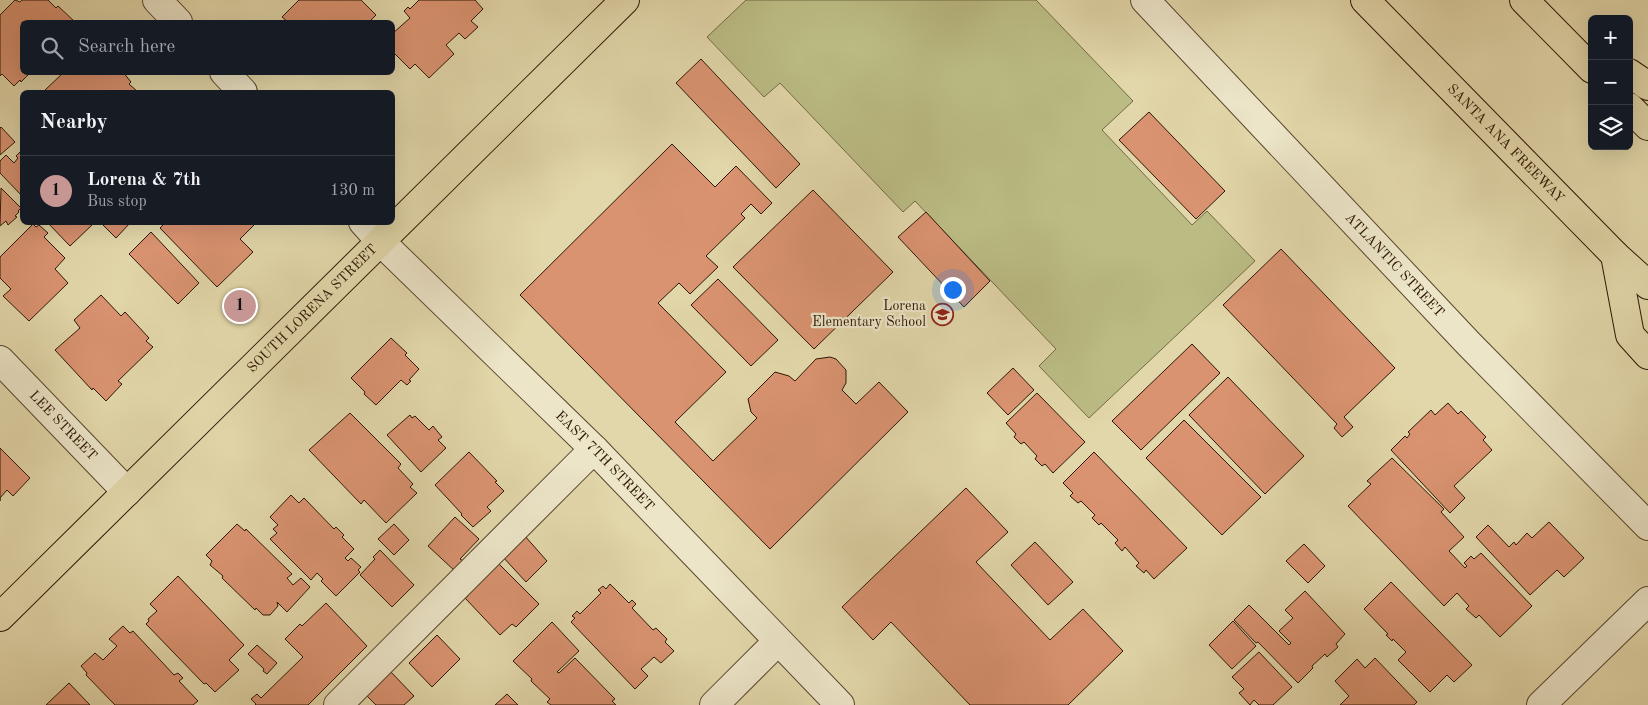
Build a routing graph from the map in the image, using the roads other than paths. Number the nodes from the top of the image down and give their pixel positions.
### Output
1 (157, 0) edge
2 (625, 0) edge
3 (1145, 0) edge
4 (1365, 0) edge
5 (1524, 0) edge
6 (1528, 0) edge
7 (176, 20) edge
8 (1588, 43) edge
9 (1588, 65) edge
10 (227, 75) edge
11 (1633, 76) edge
12 (1648, 86) edge
13 (240, 90) edge
14 (1633, 111) edge
15 (1648, 126) edge
16 (395, 211) edge
17 (372, 232) edge
18 (1615, 255) junction
19 (1648, 285) edge
20 (1648, 355) edge
21 (0, 360) edge
22 (594, 449) junction
23 (127, 492) junction
24 (1648, 526) edge
25 (1648, 601) edge
26 (0, 617) edge
27 (778, 641) junction
28 (338, 705) edge
29 (714, 705) edge
30 (840, 705) edge
31 (1540, 705) edge

1 - 7 street
2 - 16 main road, SOUTH LORENA STREET
3 - 24 street, ATLANTIC STREET
4 - 18 main road, SANTA ANA FREEWAY
5 - 9 main road
6 - 8 main road
10 - 13 street
11 - 12 main road
14 - 15 main road
17 - 22 street, EAST 7TH STREET
17 - 23 main road, SOUTH LORENA STREET
18 - 19 main road, SANTA ANA FREEWAY
18 - 20 main road
21 - 23 street, LEE STREET
22 - 27 street, EAST 7TH STREET
22 - 28 street
23 - 26 main road, SOUTH LORENA STREET
25 - 31 street
27 - 29 street
27 - 30 street, EAST 7TH STREET

